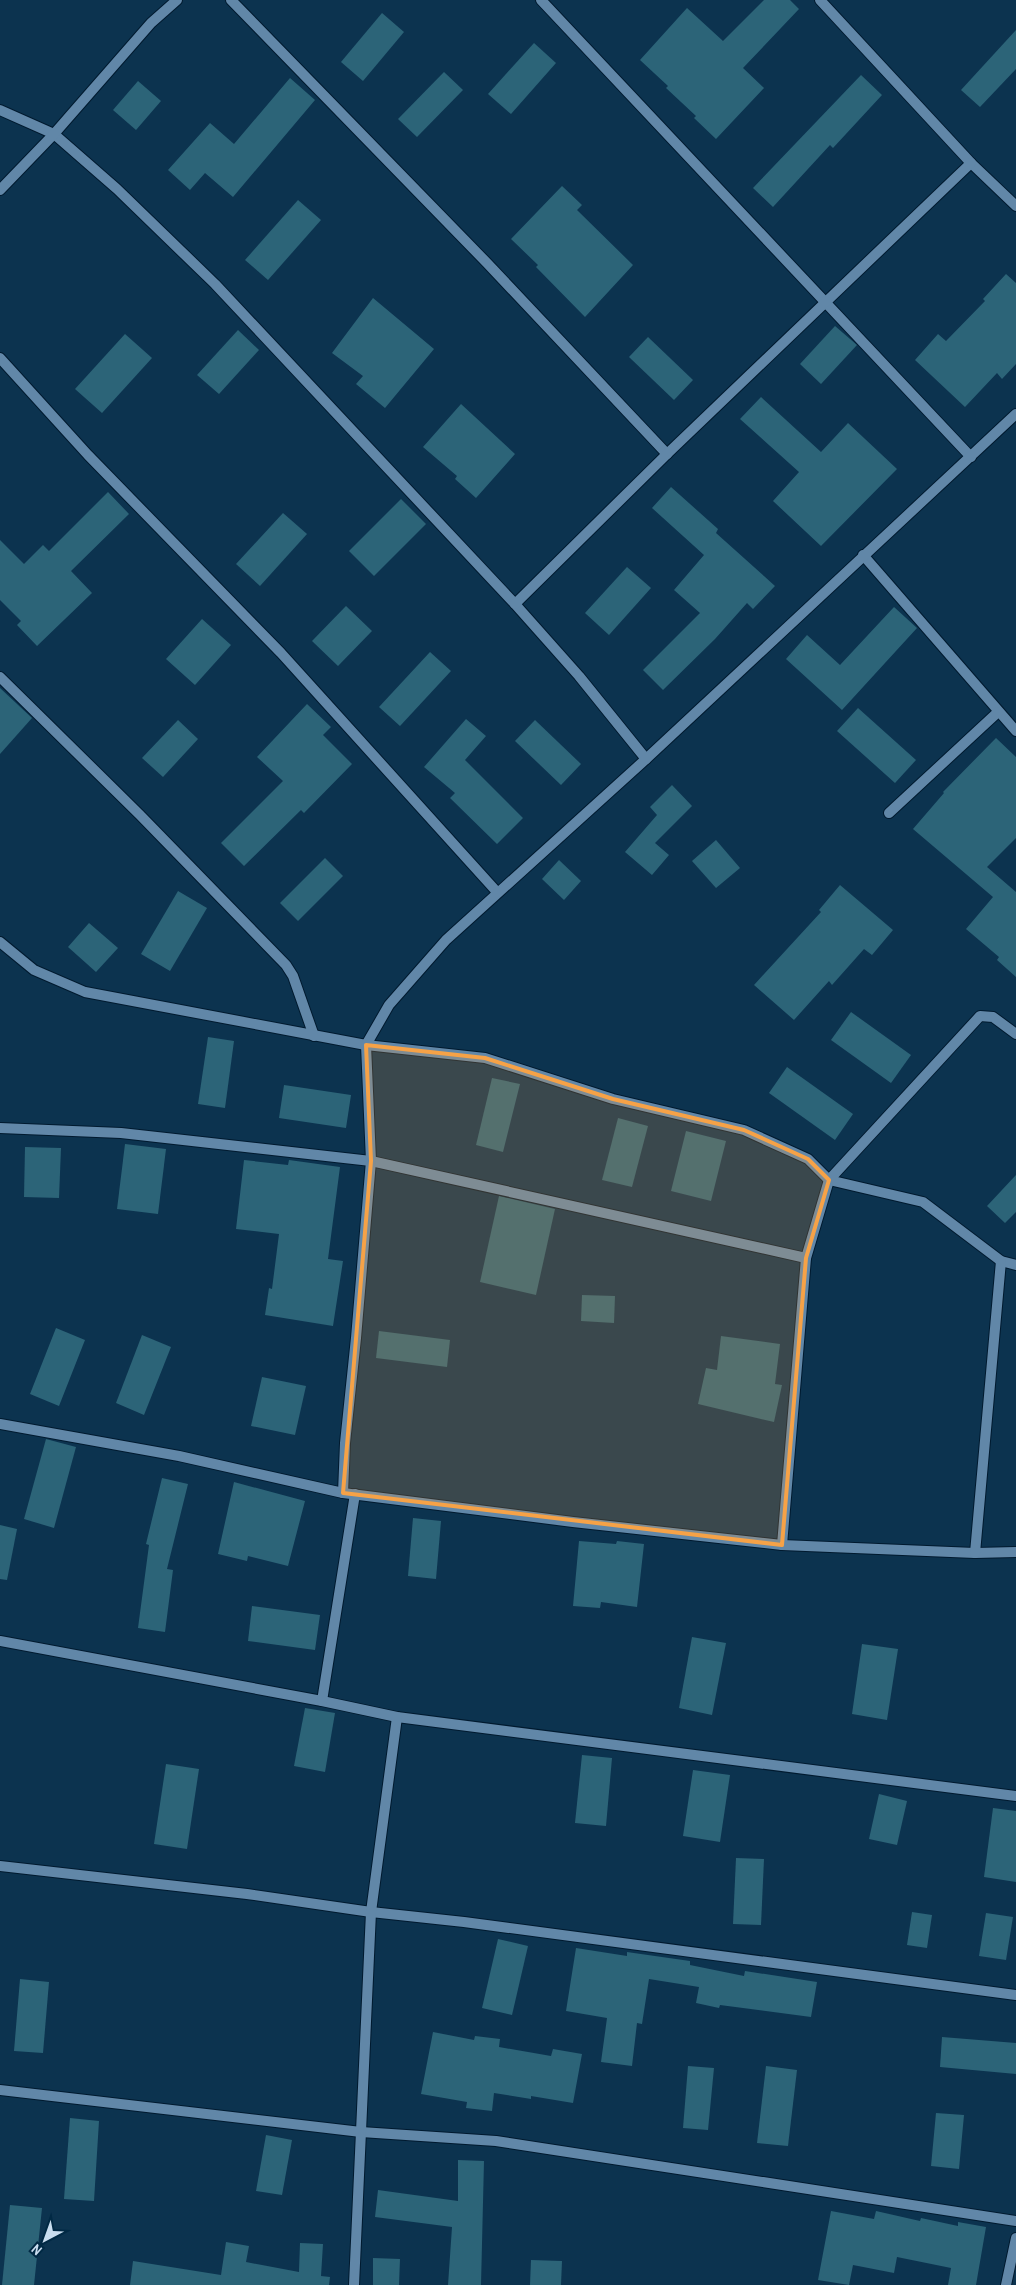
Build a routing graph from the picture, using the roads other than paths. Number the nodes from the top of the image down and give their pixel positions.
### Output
1 (177, 0) edge
2 (231, 0) edge
3 (541, 0) edge
4 (820, 0) edge
5 (0, 110) edge
6 (54, 134) junction
7 (971, 163) junction
8 (0, 190) edge
9 (1016, 206) edge
10 (826, 302) junction
11 (0, 358) edge
12 (1016, 414) edge
13 (667, 454) junction
14 (971, 457) junction
15 (863, 554) junction
16 (515, 604) junction
17 (0, 677) edge
18 (998, 712) junction
19 (1016, 731) edge
20 (646, 759) junction
21 (889, 813) dead end
22 (497, 892) junction
23 (0, 942) edge
24 (1016, 1034) edge
25 (314, 1036) junction
26 (366, 1045) junction
27 (0, 1128) edge
28 (371, 1161) junction
29 (829, 1180) junction
30 (806, 1258) junction
31 (1001, 1261) junction
32 (1016, 1265) edge
33 (0, 1424) edge
34 (343, 1493) junction
35 (355, 1494) junction
36 (782, 1545) junction
37 (1016, 1552) edge
38 (975, 1553) junction
39 (0, 1641) edge
40 (322, 1700) junction
41 (397, 1717) junction
42 (1016, 1796) edge
43 (0, 1866) edge
44 (371, 1912) junction
45 (1016, 1995) edge
46 (0, 2090) edge
47 (361, 2132) junction
48 (1016, 2221) edge
49 (1016, 2238) edge
50 (354, 2285) edge
51 (1006, 2285) edge

1 - 6 street
2 - 13 street
3 - 10 street
4 - 7 street
5 - 6 street
6 - 8 street
6 - 16 street
7 - 9 street
7 - 10 street
10 - 13 street
10 - 14 street
11 - 22 street
12 - 14 street
13 - 16 street
14 - 15 street
15 - 18 street
15 - 20 street
16 - 20 street
17 - 25 street
18 - 19 street
18 - 21 street
20 - 22 street
22 - 26 street
23 - 25 street
24 - 29 street
25 - 26 street
26 - 28 street
26 - 29 street
27 - 28 street
28 - 30 street
28 - 34 street
29 - 30 street
29 - 31 street
30 - 36 street
31 - 32 street
31 - 38 street
33 - 34 street
34 - 35 street
35 - 36 street
35 - 40 street
36 - 38 street
37 - 38 street
39 - 40 street
40 - 41 street
41 - 42 street
41 - 44 street
43 - 44 street
44 - 45 street
44 - 47 street
46 - 47 street
47 - 48 street
47 - 50 street
49 - 51 street

